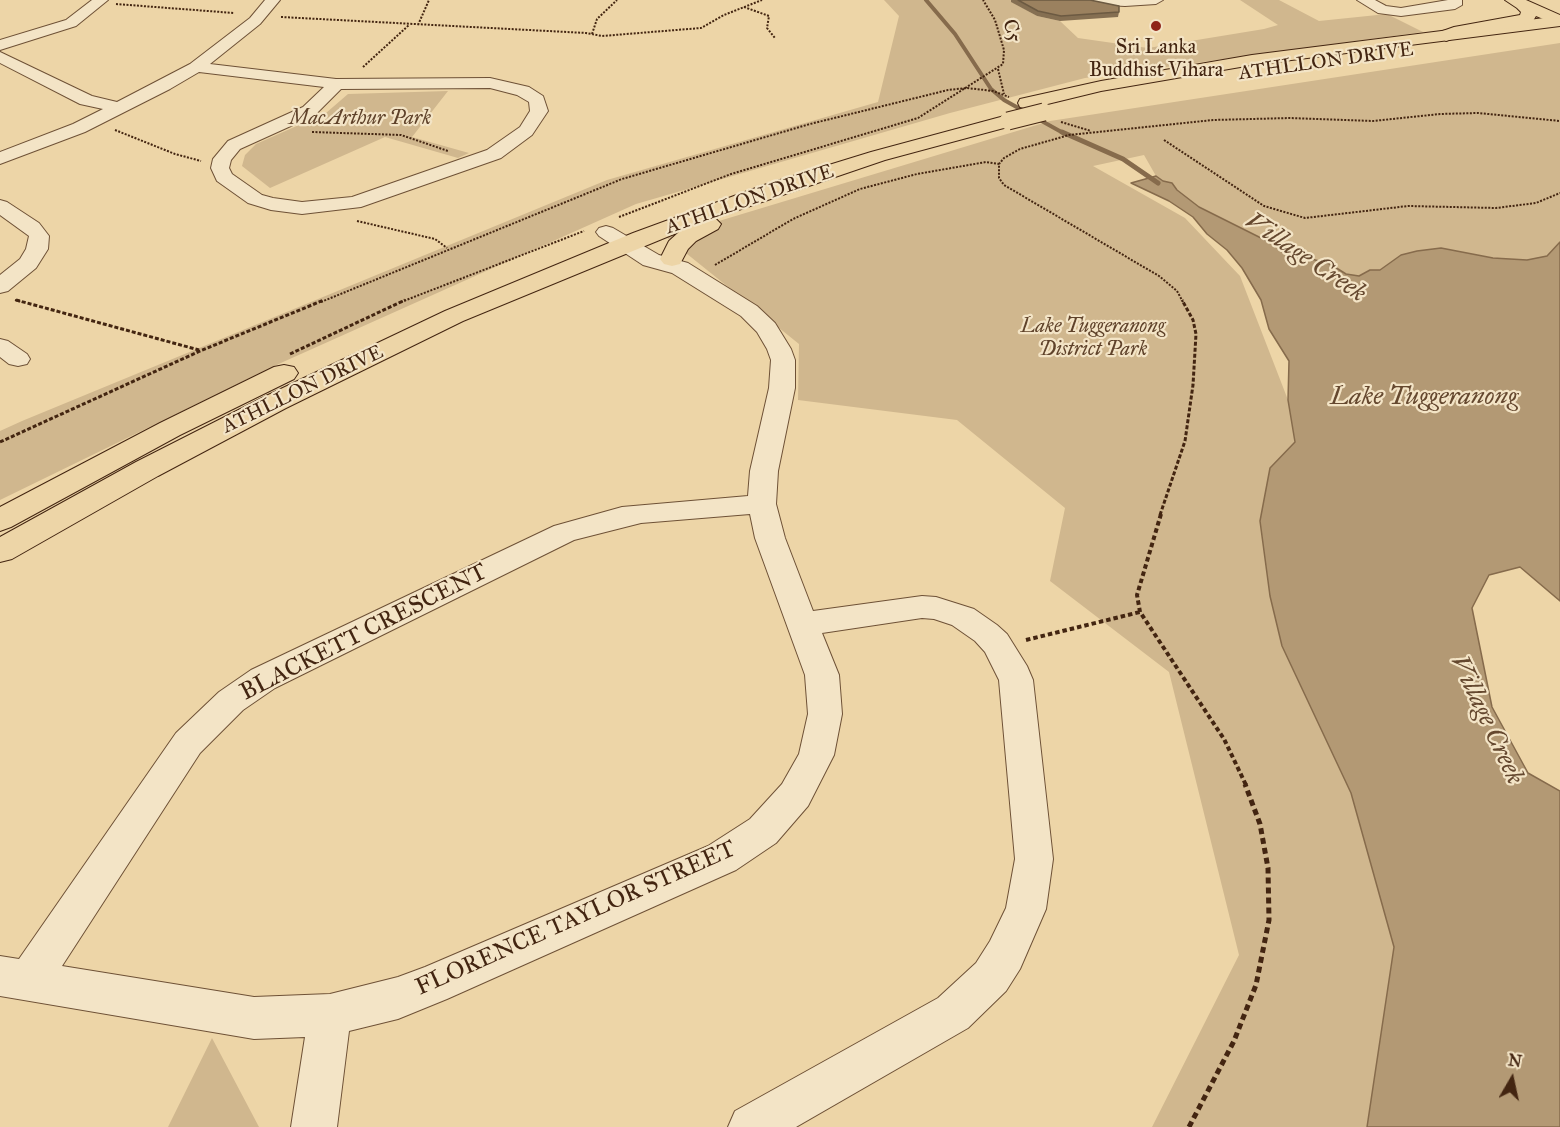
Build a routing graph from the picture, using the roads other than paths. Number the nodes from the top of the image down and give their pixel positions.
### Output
1 (273, 0) edge
2 (1089, 0) edge
3 (1156, 0) edge
4 (1364, 0) edge
5 (1455, 0) edge
6 (100, 1) edge
7 (1518, 2) edge
8 (1560, 21) edge
9 (1446, 36) junction
10 (1557, 36) edge
11 (0, 45) edge
12 (0, 57) edge
13 (196, 67) junction
14 (31, 72) junction
15 (8, 79) dead end
16 (340, 84) junction
17 (119, 108) junction
18 (999, 116) junction
19 (0, 158) edge
20 (772, 190) junction
21 (0, 206) edge
22 (624, 235) junction
23 (682, 268) junction
24 (6, 292) edge
25 (762, 504) junction
26 (0, 520) edge
27 (0, 551) edge
28 (804, 624) junction
29 (14, 979) edge
30 (330, 1015) junction
31 (314, 1127) edge
32 (751, 1127) edge

1 - 13 street
2 - 3 street
4 - 5 street
6 - 11 street
7 - 8 main road
7 - 9 main road
8 - 9 main road, ATHLLON DRIVE
9 - 18 main road, ATHLLON DRIVE
10 - 18 main road, ATHLLON DRIVE, bridge
12 - 14 street
13 - 16 street
13 - 17 street
14 - 15 street
14 - 17 street
16 - 16 street
17 - 19 street
18 - 20 main road, ATHLLON DRIVE
18 - 22 main road, ATHLLON DRIVE
20 - 22 main road, ATHLLON DRIVE
20 - 23 main road
21 - 24 street
22 - 23 street, FLORENCE TAYLOR STREET
22 - 26 main road, ATHLLON DRIVE
22 - 27 main road, ATHLLON DRIVE
23 - 25 street, FLORENCE TAYLOR STREET
25 - 28 street, FLORENCE TAYLOR STREET
25 - 29 street, BLACKETT CRESCENT
28 - 30 street, FLORENCE TAYLOR STREET
28 - 32 street
29 - 30 street, FLORENCE TAYLOR STREET
30 - 31 street

